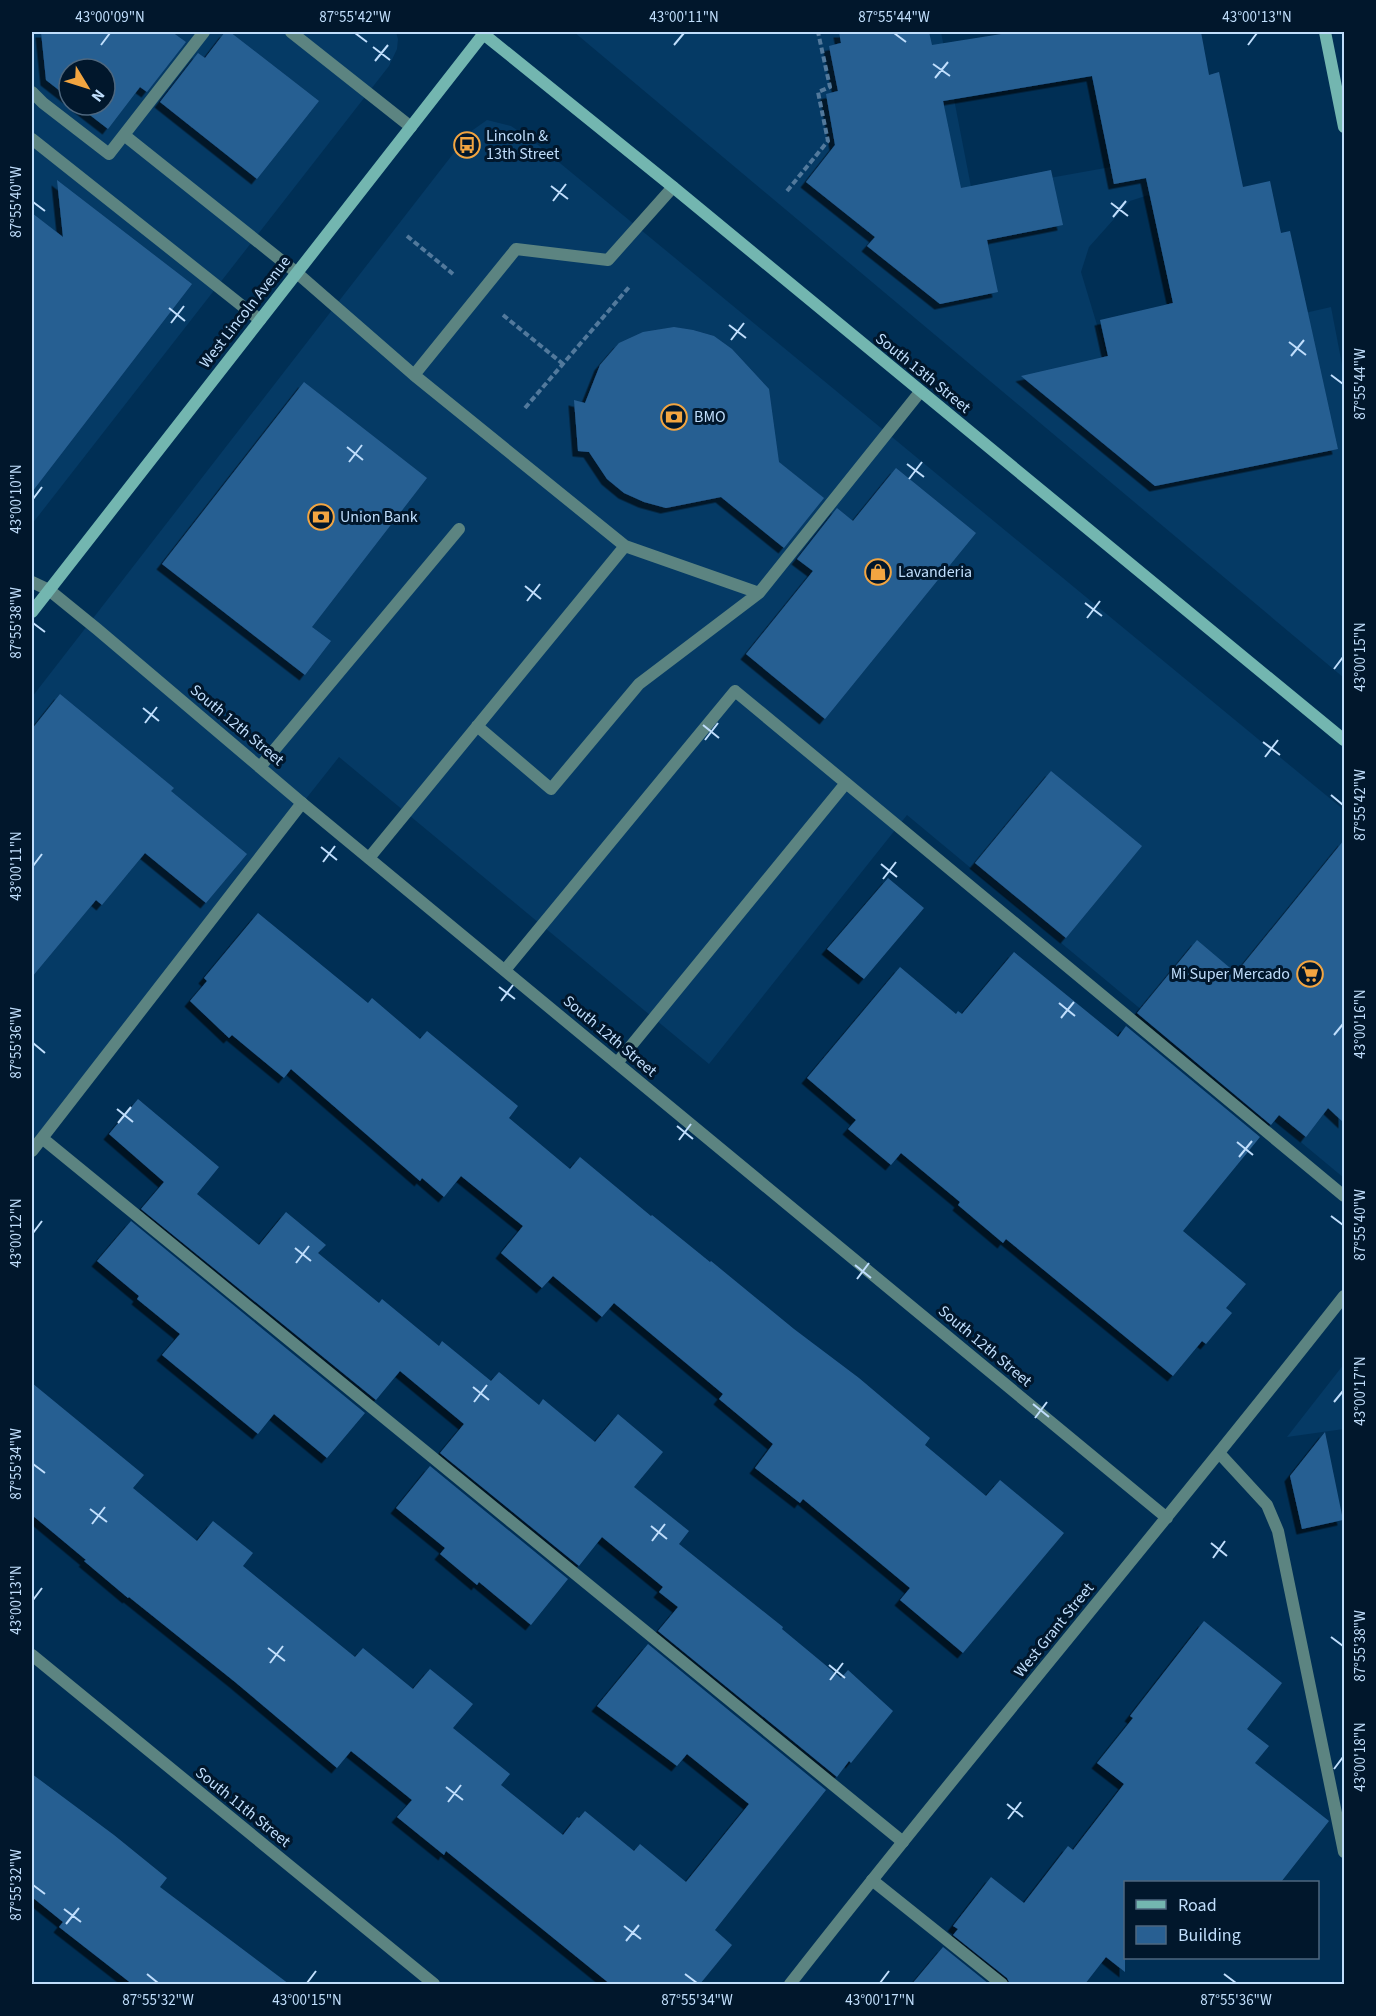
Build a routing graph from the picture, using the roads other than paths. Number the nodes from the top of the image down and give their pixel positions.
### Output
1 (204, 32) edge
2 (291, 32) edge
3 (483, 32) edge
4 (1325, 32) edge
5 (32, 92) edge
6 (411, 127) junction
7 (1344, 127) edge
8 (124, 135) junction
9 (32, 139) edge
10 (673, 187) junction
11 (297, 273) junction
12 (260, 320) junction
13 (414, 375) junction
14 (920, 392) junction
15 (459, 530) dead end
16 (625, 546) junction
17 (32, 582) edge
18 (49, 590) junction
19 (759, 593) junction
20 (32, 612) edge
21 (477, 726) junction
22 (1344, 740) edge
23 (260, 766) junction
24 (846, 783) junction
25 (302, 803) junction
26 (369, 858) junction
27 (505, 970) junction
28 (617, 1063) junction
29 (42, 1138) junction
30 (32, 1151) edge
31 (1344, 1196) edge
32 (1344, 1296) edge
33 (1220, 1454) junction
34 (1167, 1518) junction
35 (32, 1655) edge
36 (903, 1842) junction
37 (1344, 1852) edge
38 (872, 1880) junction
39 (434, 1984) edge
40 (790, 1984) edge
41 (1002, 1984) edge

1 - 8 street
2 - 6 street
3 - 6 street, West Lincoln Avenue
3 - 10 street, South 13th Street
4 - 7 street
5 - 8 street
6 - 11 street, West Lincoln Avenue
8 - 11 street
9 - 12 street
10 - 13 street
10 - 14 street, South 13th Street
11 - 12 street, West Lincoln Avenue
11 - 13 street
12 - 18 street, West Lincoln Avenue
13 - 16 street
14 - 19 street
14 - 22 street, South 13th Street
15 - 23 street
16 - 19 street
16 - 21 street
17 - 18 street, South 12th Street
18 - 20 street, West Lincoln Avenue
18 - 23 street, South 12th Street
19 - 21 street
21 - 26 street
23 - 25 street, South 12th Street
24 - 27 street
24 - 28 street
24 - 31 street
25 - 26 street, South 12th Street
25 - 29 street
26 - 27 street, South 12th Street
27 - 28 street, South 12th Street
28 - 34 street, South 12th Street
29 - 30 street
29 - 36 street
32 - 33 street, West Grant Street
33 - 34 street, West Grant Street
33 - 37 street
34 - 36 street, West Grant Street
35 - 39 street, South 11th Street
36 - 38 street, West Grant Street
38 - 40 street, West Grant Street
38 - 41 street

